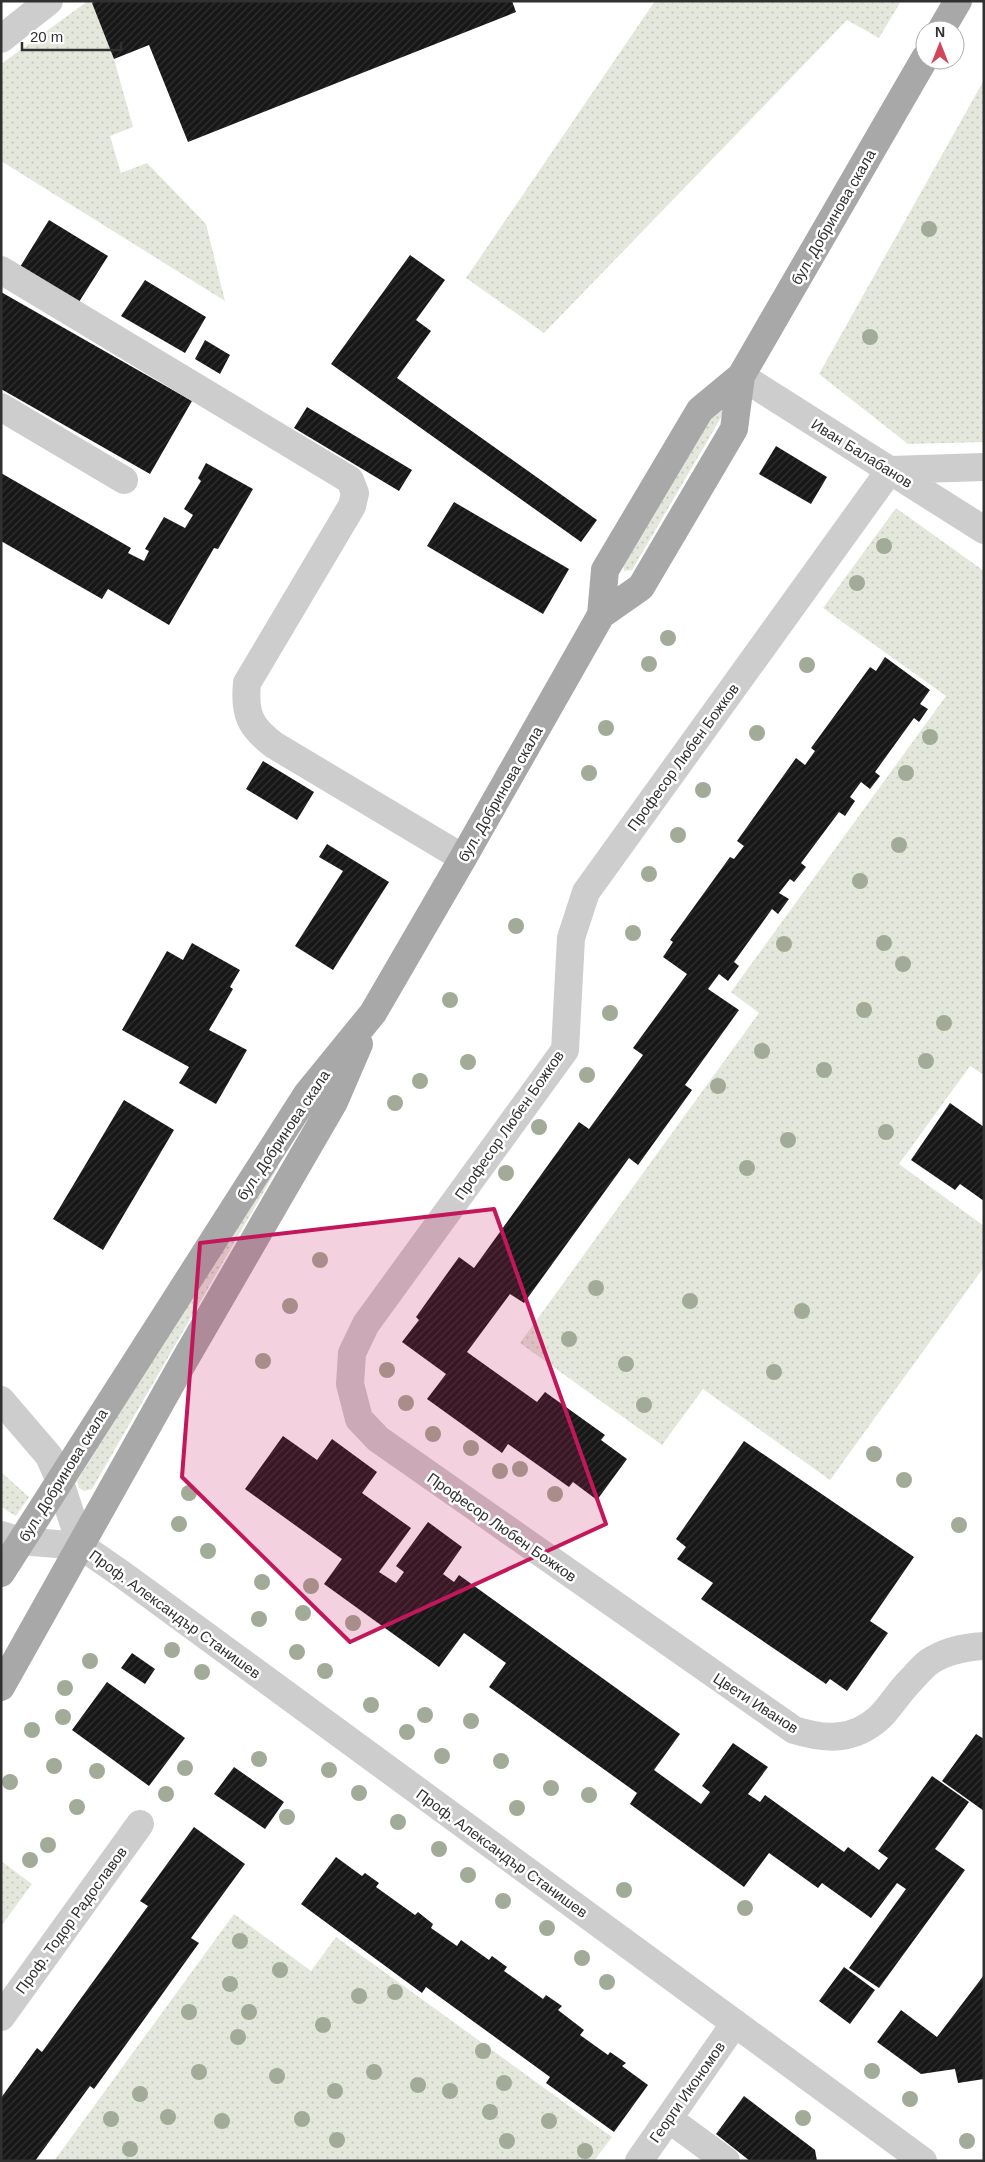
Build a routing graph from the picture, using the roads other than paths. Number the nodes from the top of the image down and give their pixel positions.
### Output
1 (49, 1) edge
2 (958, 1) edge
3 (947, 20) edge
4 (5, 31) edge
5 (918, 70) edge
6 (1, 270) edge
7 (741, 376) junction
8 (1, 407) edge
9 (984, 467) edge
10 (890, 470) junction
11 (124, 480) dead end
12 (971, 514) edge
13 (984, 530) edge
14 (601, 615) junction
15 (463, 858) junction
16 (373, 1013) junction
17 (1, 1400) edge
18 (59, 1479) junction
19 (11, 1538) edge
20 (81, 1546) junction
21 (1, 1573) edge
22 (583, 1583) joint
23 (984, 1646) edge
24 (1, 1687) edge
25 (140, 1824) dead end
26 (1, 2016) edge
27 (735, 2023) junction
28 (668, 2119) junction
29 (639, 2161) edge
30 (726, 2161) edge
31 (923, 2161) edge

1 - 4 street
2 - 3 main road
5 - 7 main road, бул. Добринова скала
6 - 15 street
7 - 10 street, Иван Балабанов
7 - 14 main road, бул. Добринова скала
7 - 14 main road, бул. Добринова скала
8 - 11 street
9 - 10 street
10 - 12 street, Иван Балабанов
10 - 22 street, Професор Любен Божков
12 - 13 street, Иван Балабанов
14 - 15 main road, бул. Добринова скала
15 - 16 main road, бул. Добринова скала
16 - 18 main road, бул. Добринова скала
16 - 20 main road
17 - 18 street
18 - 19 main road, бул. Добринова скала
18 - 20 street
19 - 20 street
19 - 21 main road, бул. Добринова скала
20 - 24 main road
20 - 27 street, Проф. Александър Станишев
22 - 23 street, Цвети Иванов
25 - 26 street, Проф. Тодор Радославов
27 - 28 street, Георги Икономов
27 - 31 street, Проф. Александър Станишев
28 - 29 street, Георги Икономов
28 - 30 street

